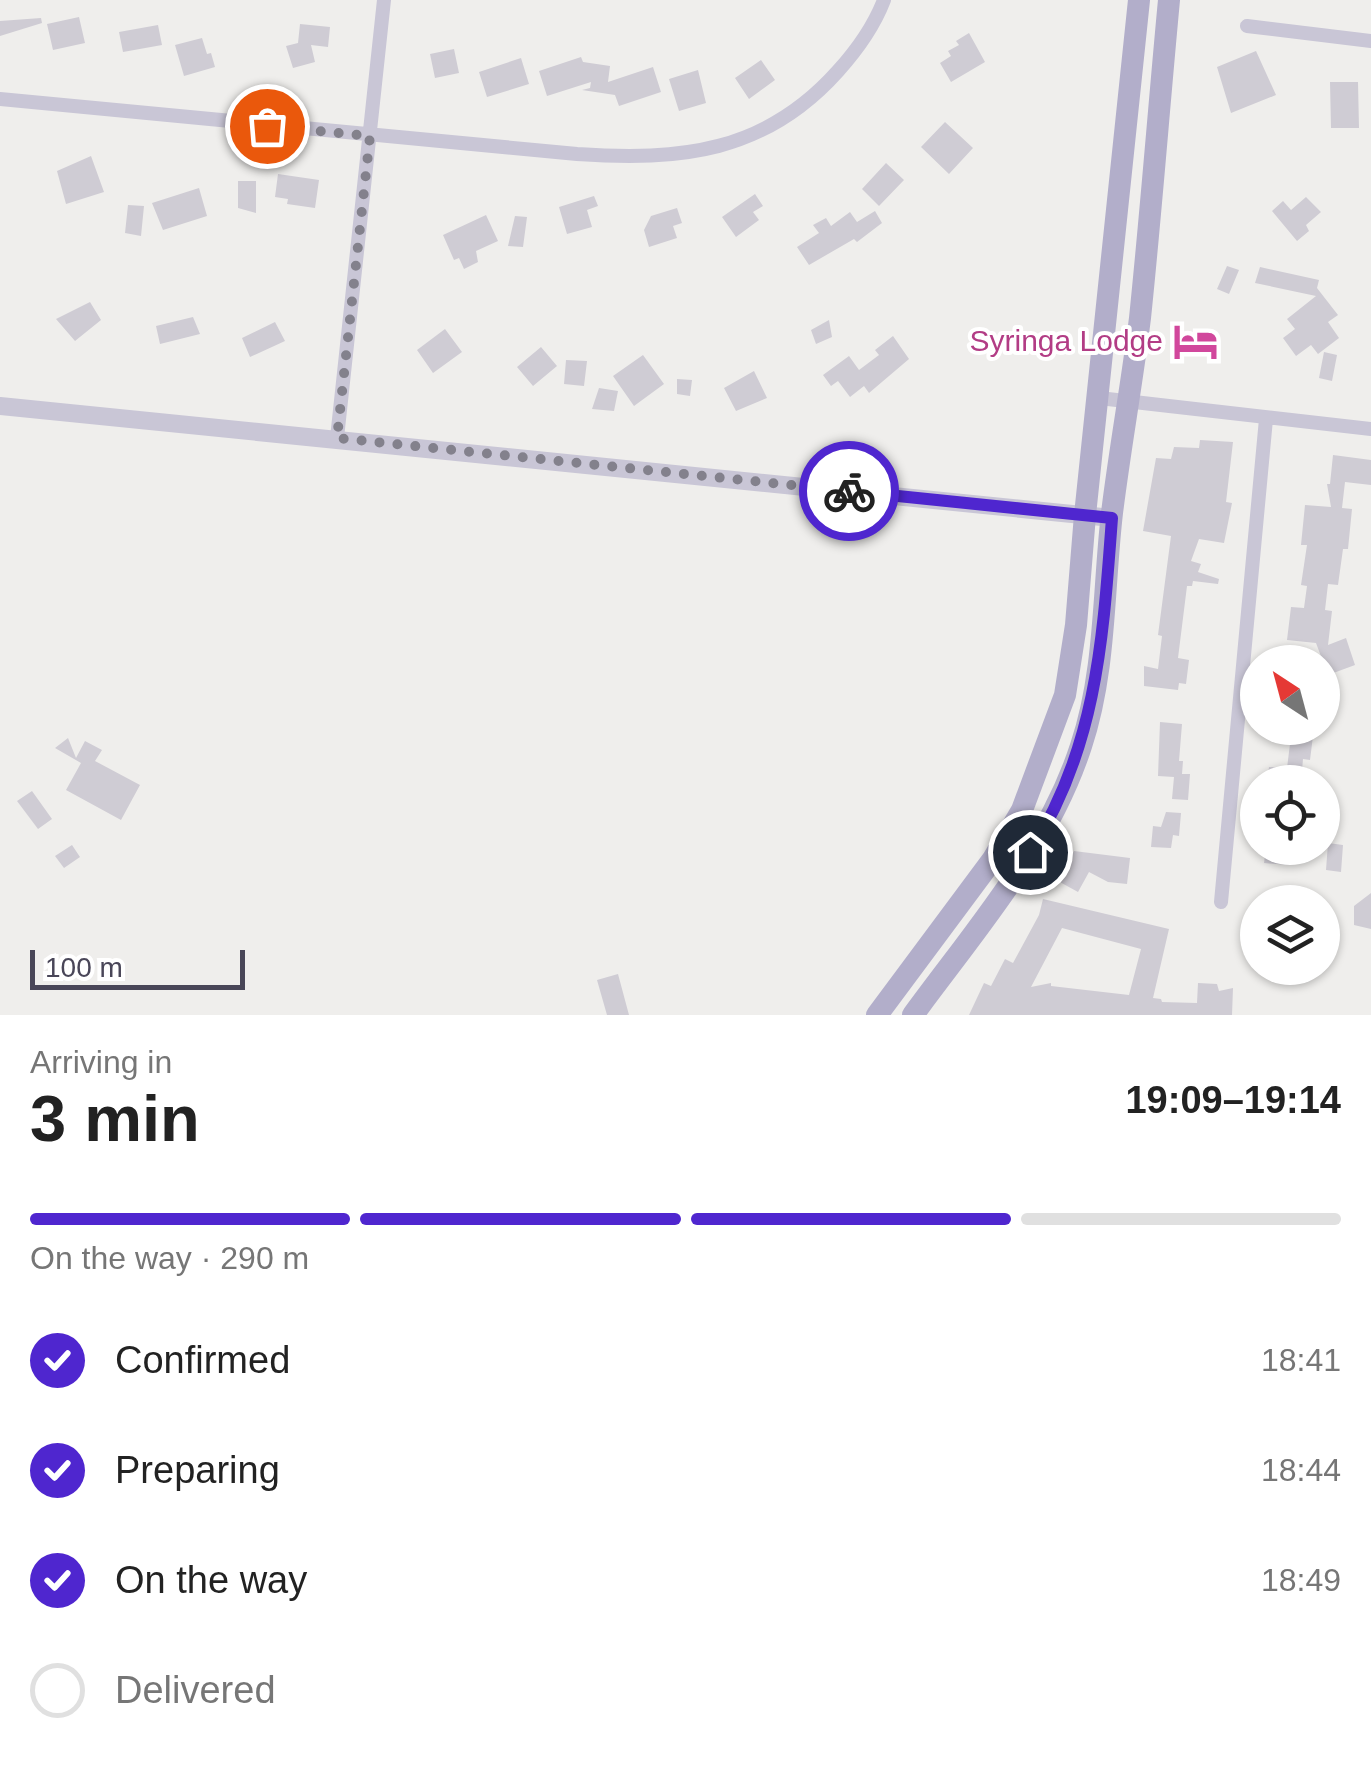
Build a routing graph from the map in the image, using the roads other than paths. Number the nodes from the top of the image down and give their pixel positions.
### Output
1 (384, 0) edge
2 (884, 0) edge
3 (1139, 0) edge
4 (1169, 0) edge
5 (1247, 26) dead end
6 (1371, 40) edge
7 (0, 99) edge
8 (370, 136) junction
9 (1098, 398) junction
10 (1127, 402) junction
11 (0, 406) edge
12 (1266, 419) junction
13 (1371, 429) edge
14 (337, 438) junction
15 (1084, 515) junction
16 (1112, 518) junction
17 (1222, 902) dead end
18 (944, 973) junction
19 (877, 1015) edge
20 (913, 1015) edge
21 (930, 1015) edge

1 - 8 street
2 - 8 street
3 - 9 main road
4 - 10 main road
5 - 6 street
7 - 8 street
8 - 14 street
9 - 10 street
9 - 15 main road
10 - 12 street
10 - 16 main road
11 - 14 street
12 - 13 street
12 - 17 street
14 - 15 street
15 - 16 street
15 - 19 main road
16 - 18 main road
18 - 20 main road
18 - 21 main road

